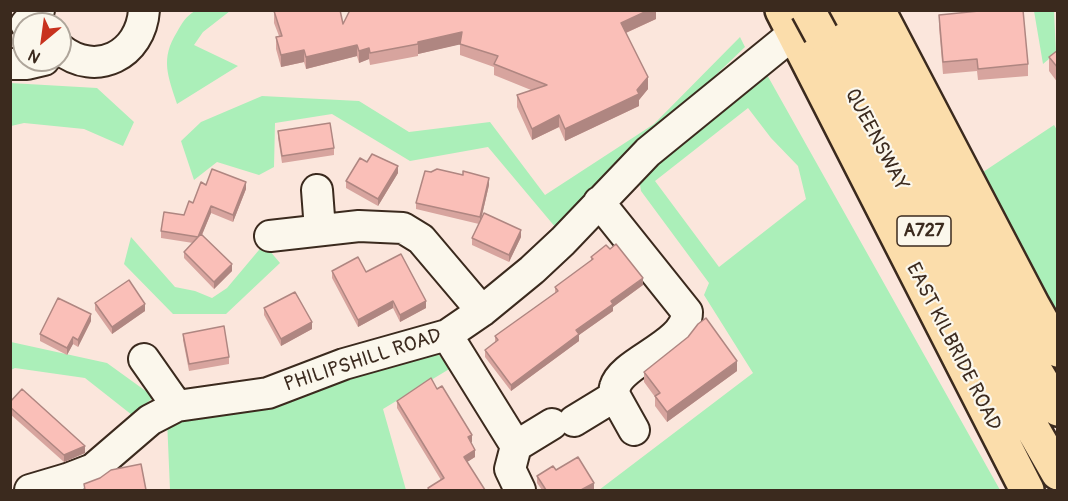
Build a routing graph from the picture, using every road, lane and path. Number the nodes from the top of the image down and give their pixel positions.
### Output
1 (144, 10) edge
2 (817, 10) edge
3 (842, 10) edge
4 (878, 10) edge
5 (794, 18) edge
6 (72, 58) edge
7 (317, 190) dead end
8 (599, 202) junction
9 (320, 230) junction
10 (270, 236) dead end
11 (482, 311) junction
12 (447, 335) junction
13 (1058, 350) edge
14 (144, 359) dead end
15 (615, 396) junction
16 (177, 406) junction
17 (1058, 409) edge
18 (1031, 427) joint
19 (634, 430) dead end
20 (516, 446) junction
21 (1058, 473) edge
22 (30, 490) edge
23 (519, 490) edge
24 (1027, 490) edge

1 - 6 street
2 - 5 street, PHILIPSHILL ROAD
3 - 17 main road, QUEENSWAY / A727
4 - 13 main road
5 - 8 street, PHILIPSHILL ROAD
5 - 18 main road, QUEENSWAY / A727, bridge
5 - 24 main road, EAST KILBRIDE ROAD
7 - 9 street
8 - 11 street, PHILIPSHILL ROAD
8 - 15 street
9 - 10 street
9 - 11 street
11 - 12 street, PHILIPSHILL ROAD
12 - 16 street, PHILIPSHILL ROAD
12 - 20 street
14 - 16 street
15 - 19 street
15 - 20 street
16 - 22 street, PHILIPSHILL ROAD
18 - 21 main road, EAST KILBRIDE ROAD / A727
20 - 23 street

